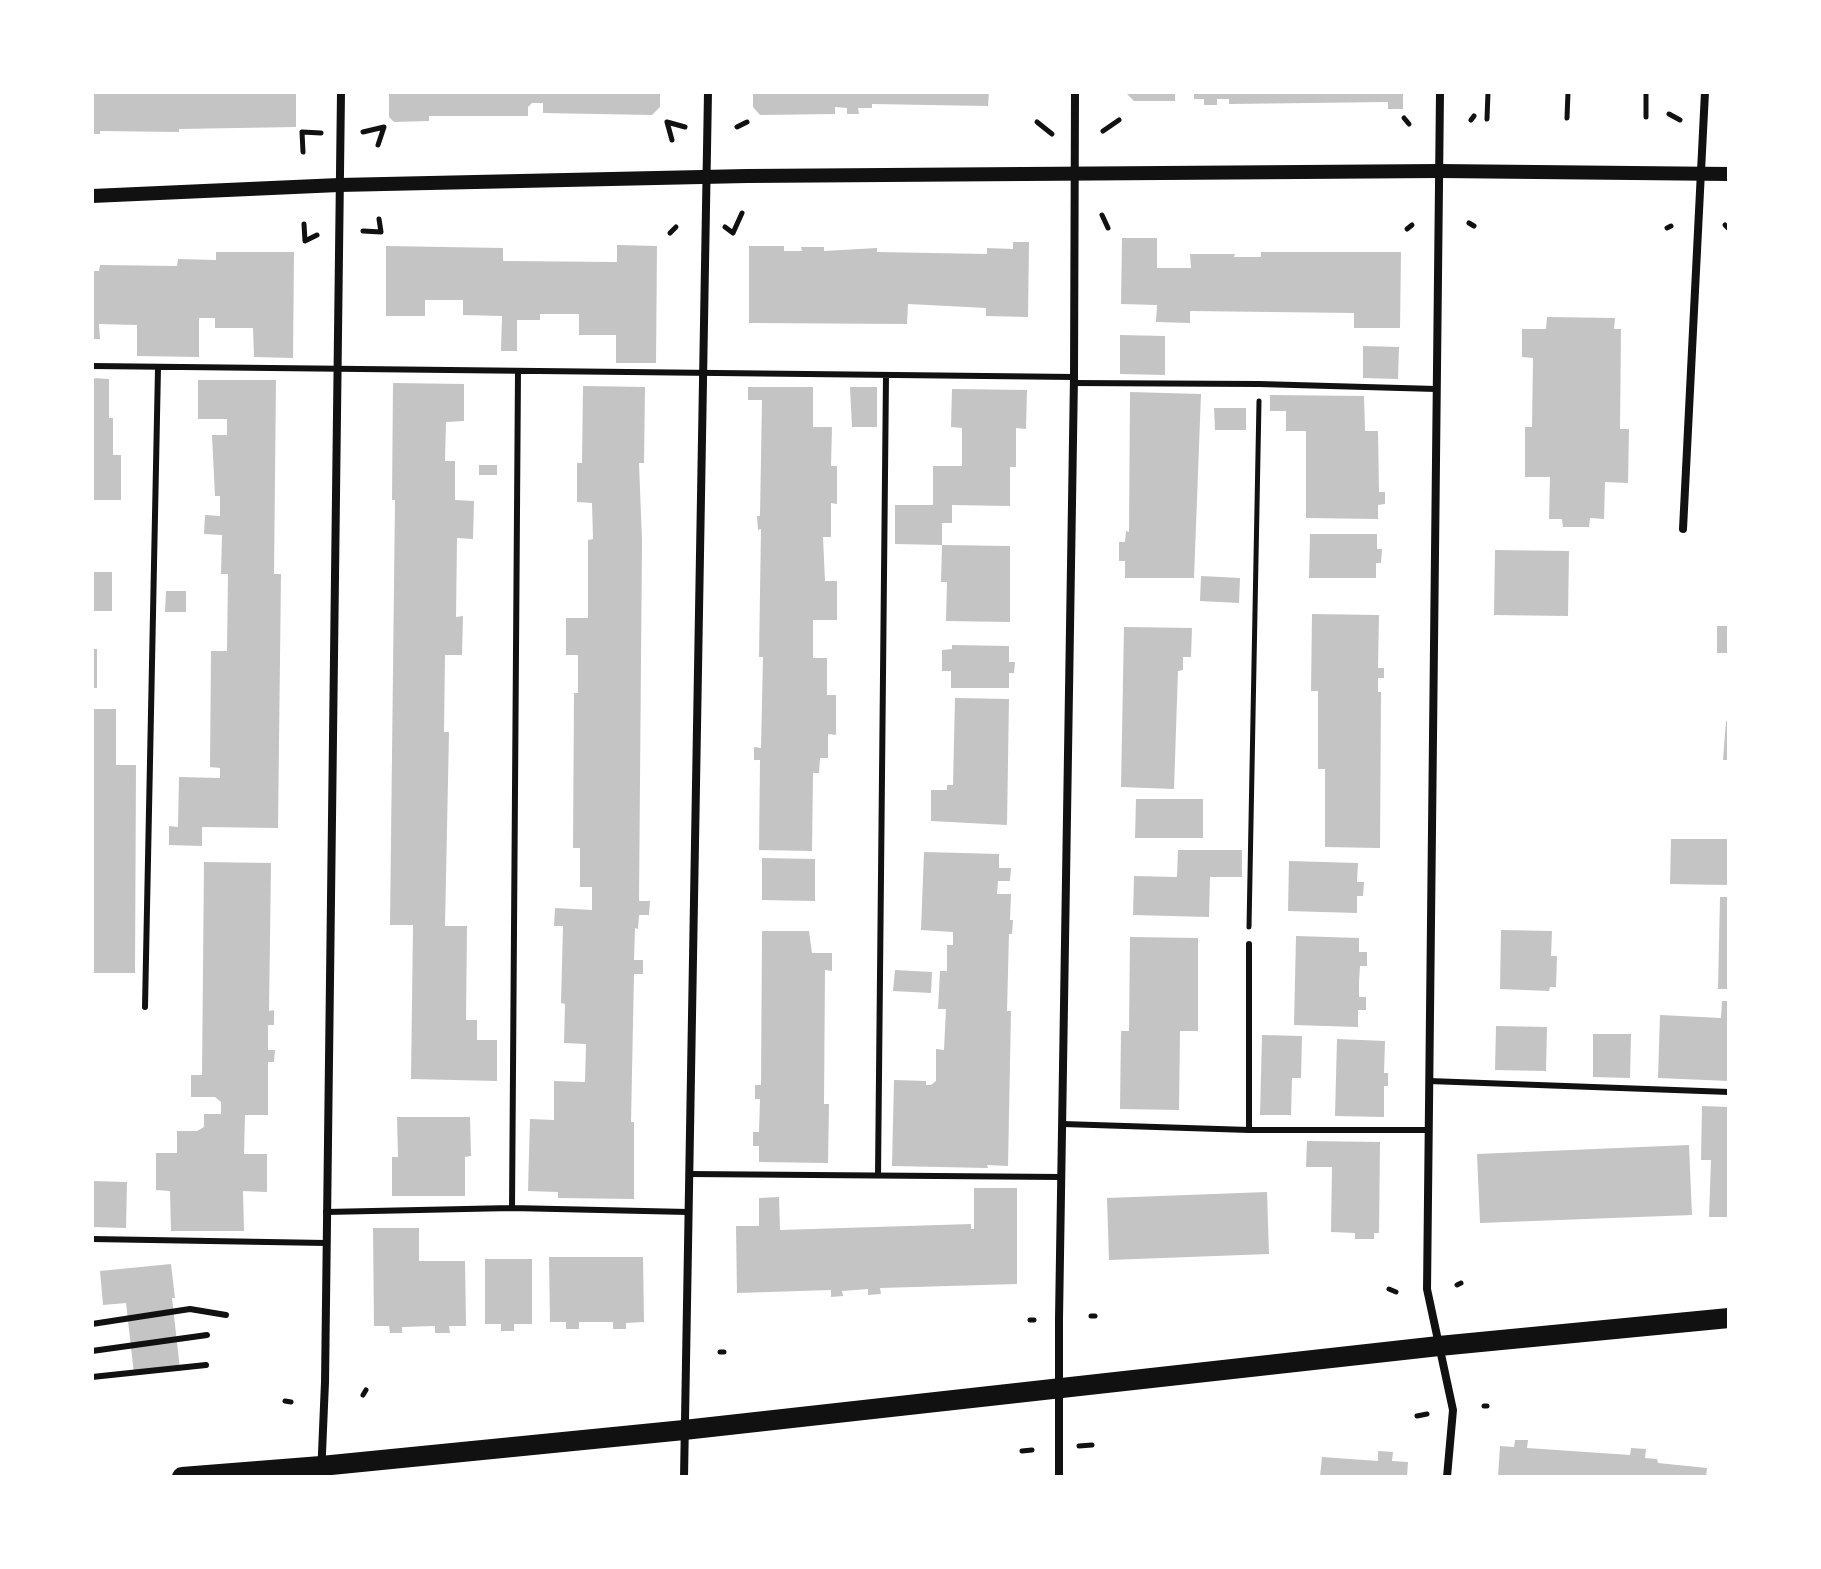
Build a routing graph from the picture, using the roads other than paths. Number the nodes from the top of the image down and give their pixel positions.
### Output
1 (341, 92) edge
2 (708, 92) edge
3 (1075, 92) edge
4 (1440, 92) edge
5 (1705, 92) edge
6 (1439, 171) junction
7 (1701, 172) junction
8 (1074, 173) junction
9 (1729, 174) edge
10 (707, 179) junction
11 (339, 185) junction
12 (92, 196) edge
13 (92, 366) edge
14 (158, 368) junction
15 (338, 368) junction
16 (518, 371) junction
17 (704, 374) junction
18 (886, 375) junction
19 (1074, 380) junction
20 (1436, 389) junction
21 (1683, 529) dead end
22 (1249, 944) road end
23 (145, 1007) dead end
24 (1428, 1081) junction
25 (1729, 1092) edge
26 (1063, 1124) junction
27 (1249, 1130) junction
28 (1429, 1130) junction
29 (689, 1174) junction
30 (878, 1175) junction
31 (1061, 1177) junction
32 (512, 1208) junction
33 (326, 1212) junction
34 (688, 1212) junction
35 (92, 1239) edge
36 (326, 1243) junction
37 (226, 1315) dead end
38 (1729, 1318) edge
39 (92, 1324) edge
40 (207, 1335) dead end
41 (1439, 1346) junction
42 (92, 1351) edge
43 (206, 1365) dead end
44 (92, 1377) edge
45 (1059, 1389) junction
46 (684, 1430) junction
47 (321, 1472) edge
48 (182, 1477) edge
49 (684, 1477) edge
50 (1059, 1477) edge
51 (1447, 1477) edge

1 - 11 street
2 - 10 street
3 - 8 street
4 - 6 street
5 - 7 street
6 - 7 street
6 - 8 street
6 - 20 street
7 - 9 street
7 - 21 street
8 - 10 street
8 - 19 street
10 - 11 street
10 - 17 street
11 - 12 street
11 - 15 street
13 - 14 lane
14 - 15 lane
14 - 23 lane
15 - 16 lane
15 - 33 street
16 - 17 lane
16 - 32 lane
17 - 18 lane
17 - 29 street
18 - 19 lane
18 - 30 lane
19 - 20 lane
19 - 26 street
20 - 24 street
22 - 27 lane
24 - 25 lane
24 - 28 street
26 - 27 lane
26 - 31 street
27 - 28 lane
28 - 41 street
29 - 30 lane
29 - 34 street
30 - 31 lane
31 - 45 street
32 - 33 lane
32 - 34 lane
33 - 36 street
34 - 46 street
35 - 36 lane
36 - 47 street
37 - 39 lane
38 - 41 main road
40 - 42 lane
41 - 45 main road
41 - 51 street
43 - 44 lane
45 - 46 main road
45 - 50 street
46 - 47 main road
46 - 49 street
47 - 48 main road

